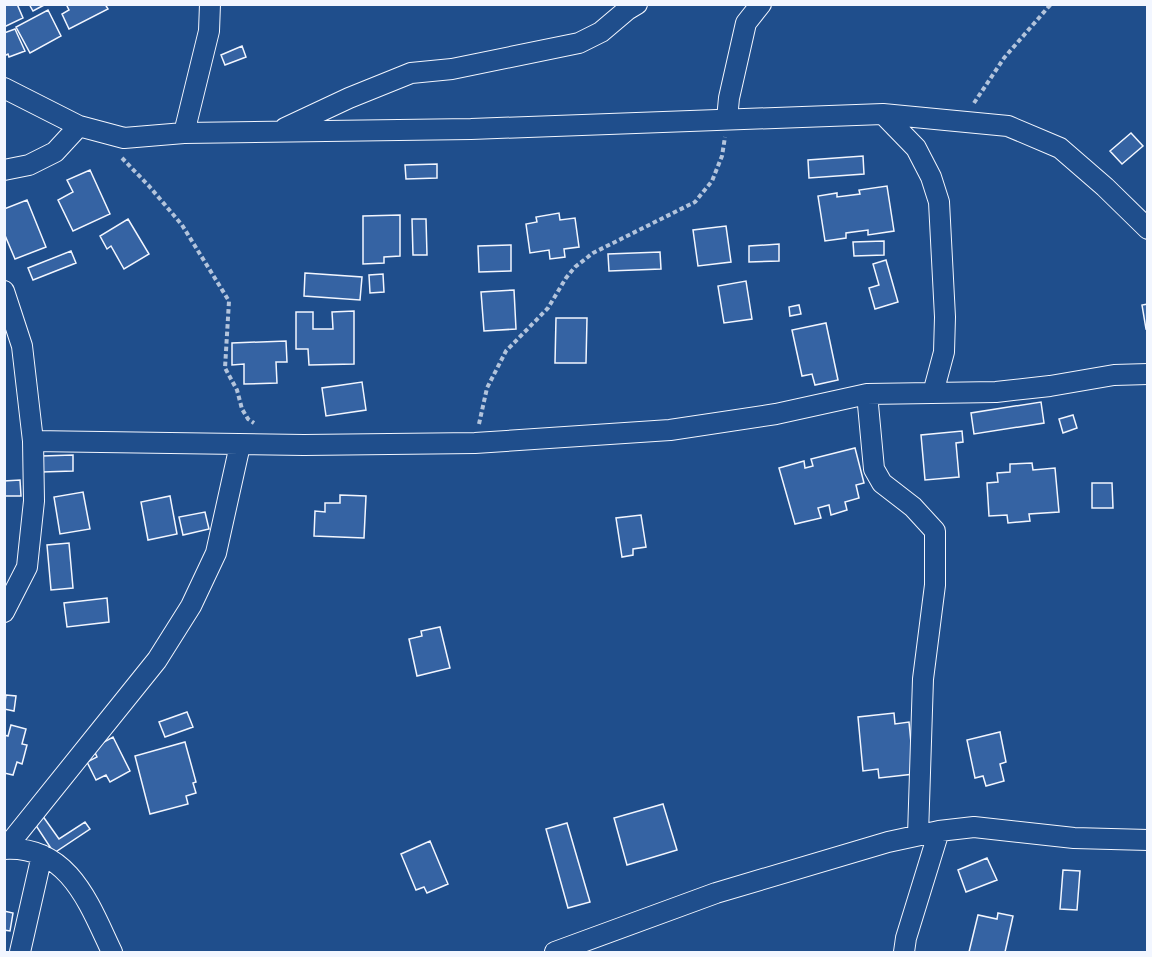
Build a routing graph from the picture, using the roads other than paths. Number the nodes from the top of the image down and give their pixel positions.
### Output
1 (210, 4) edge
2 (637, 4) edge
3 (761, 4) edge
4 (4, 88) edge
5 (883, 114) junction
6 (727, 119) junction
7 (79, 126) junction
8 (278, 131) junction
9 (184, 133) junction
10 (4, 171) edge
11 (1148, 229) edge
12 (4, 291) edge
13 (1148, 374) edge
14 (933, 393) junction
15 (867, 394) junction
16 (33, 441) junction
17 (240, 445) junction
18 (4, 612) edge
19 (939, 831) junction
20 (918, 836) junction
21 (1148, 840) edge
22 (42, 855) junction
23 (578, 949) edge
24 (20, 952) edge
25 (112, 952) edge
26 (555, 952) edge
27 (904, 952) edge

1 - 9 street
2 - 8 street
3 - 6 street
4 - 7 street
5 - 6 street
5 - 11 street
5 - 14 street
6 - 8 street
7 - 9 street
7 - 10 street
8 - 9 street
12 - 16 street
13 - 14 street
14 - 15 street
15 - 17 street
15 - 20 street
16 - 17 street
16 - 18 street
17 - 22 street
19 - 20 street
19 - 21 street
19 - 27 street
20 - 23 street
22 - 24 street
22 - 25 street
23 - 26 street

